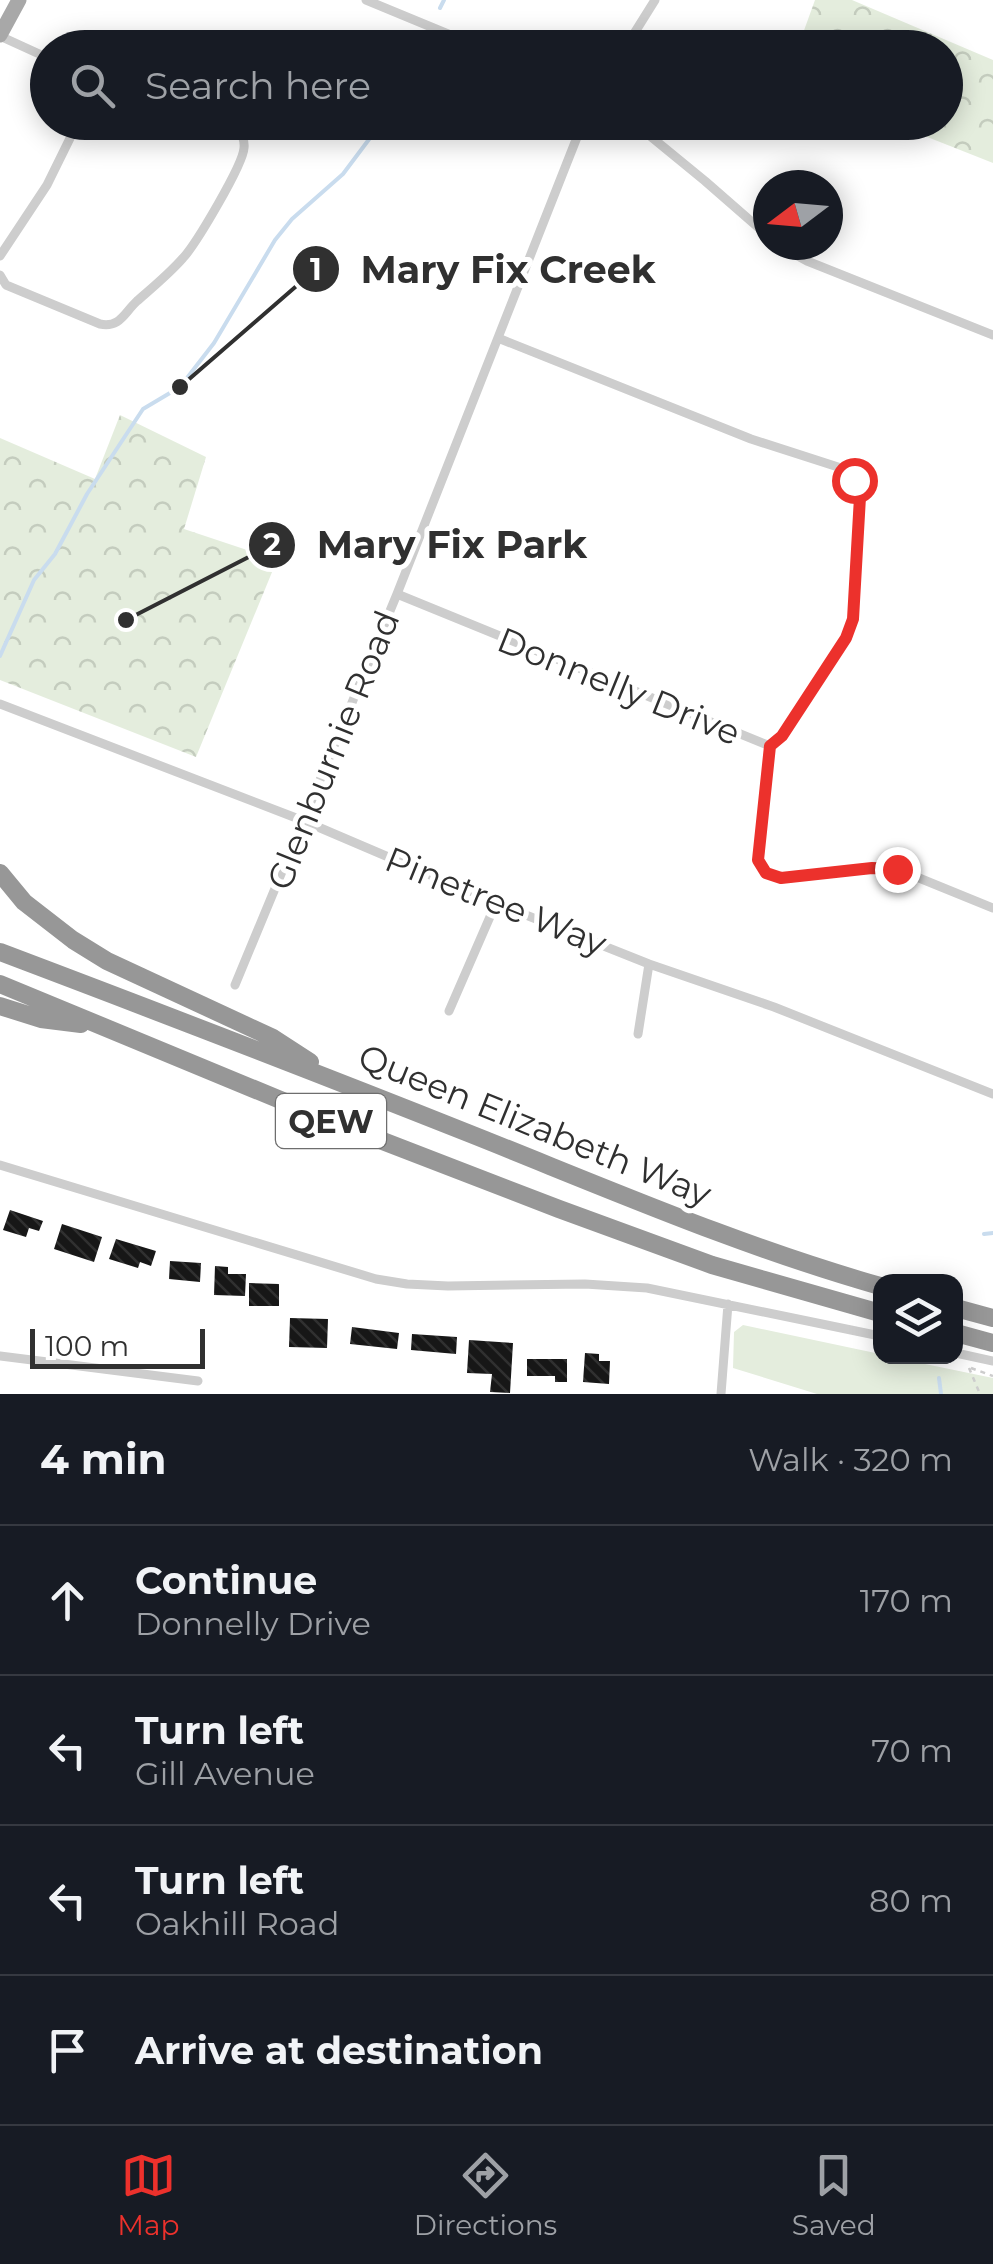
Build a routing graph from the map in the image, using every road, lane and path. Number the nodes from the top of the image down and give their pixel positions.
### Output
1 (19, 0) edge
2 (366, 0) edge
3 (655, 0) edge
4 (438, 30) edge
5 (636, 30) edge
6 (0, 36) edge
7 (30, 50) edge
8 (69, 140) edge
9 (244, 140) edge
10 (576, 140) edge
11 (654, 140) edge
12 (753, 223) edge
13 (0, 256) edge
14 (808, 260) edge
15 (0, 275) edge
16 (993, 335) edge
17 (498, 338) junction
18 (397, 594) junction
19 (0, 704) edge
20 (770, 746) junction
21 (304, 821) junction
22 (0, 873) edge
23 (496, 903) junction
24 (993, 908) edge
25 (0, 952) edge
26 (649, 964) junction
27 (0, 984) edge
28 (235, 986) dead end
29 (0, 1006) edge
30 (449, 1011) dead end
31 (106, 1028) junction
32 (638, 1034) dead end
33 (340, 1082) junction
34 (993, 1094) edge
35 (0, 1165) edge
36 (873, 1284) edge
37 (728, 1304) junction
38 (963, 1310) edge
39 (873, 1311) edge
40 (993, 1318) edge
41 (873, 1335) edge
42 (963, 1335) edge
43 (993, 1343) edge
44 (963, 1354) edge
45 (0, 1356) edge
46 (993, 1360) edge
47 (969, 1367) dead end
48 (198, 1382) dead end
49 (721, 1394) edge
50 (980, 1394) edge

1 - 6 main road
2 - 4 street
3 - 5 street
6 - 7 street
8 - 13 street
9 - 15 street
10 - 17 street, Glenburnie Road
11 - 12 street
14 - 16 street
17 - 18 street, Glenburnie Road
17 - 20 street, Donnelly Drive
18 - 20 street, Donnelly Drive
18 - 21 street, Glenburnie Road
19 - 21 street, Pinetree Way
20 - 24 street
21 - 23 street, Pinetree Way
21 - 28 street, Glenburnie Road
22 - 33 highway
23 - 26 street, Pinetree Way
23 - 30 street
25 - 33 highway, Queen Elizabeth Way / QEW
26 - 32 street
26 - 34 street, Pinetree Way
27 - 31 highway, Queen Elizabeth Way / QEW
29 - 31 highway
31 - 39 highway, Queen Elizabeth Way / QEW
33 - 36 highway, Queen Elizabeth Way / QEW
35 - 37 street
37 - 41 street
37 - 49 street
38 - 40 highway
42 - 43 highway
44 - 46 street
45 - 48 street
47 - 50 path

